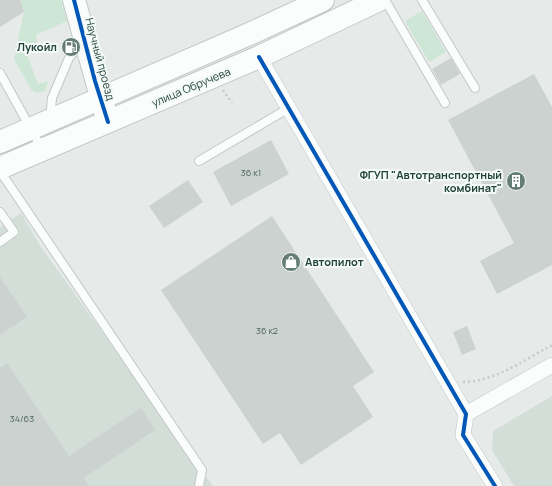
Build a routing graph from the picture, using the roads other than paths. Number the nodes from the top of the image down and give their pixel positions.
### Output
1 (74, 0) edge
2 (323, 0) edge
3 (379, 0) edge
4 (385, 0) edge
5 (422, 0) edge
6 (85, 39) junction
7 (259, 57) junction
8 (0, 73) edge
9 (475, 88) dead end
10 (100, 98) junction
11 (445, 103) dead end
12 (289, 108) junction
13 (108, 122) junction
14 (41, 124) junction
15 (0, 142) edge
16 (42, 150) junction
17 (199, 161) dead end
18 (0, 170) edge
19 (0, 212) edge
20 (0, 242) edge
21 (552, 365) edge
22 (466, 414) junction
23 (199, 486) edge
24 (495, 486) edge

1 - 6 main road, Научный проезд
2 - 10 main road
3 - 7 main road, улица Обручева
4 - 11 lane
5 - 9 lane
6 - 10 main road, Научный проезд
6 - 14 lane
7 - 12 street
7 - 13 main road, улица Обручева
8 - 14 lane
10 - 13 main road, Научный проезд
10 - 14 main road
12 - 17 lane
12 - 22 street
13 - 16 main road, улица Обручева
14 - 15 main road
14 - 16 lane
16 - 18 main road, улица Обручева
18 - 23 lane
19 - 20 lane
21 - 22 street
22 - 24 street

